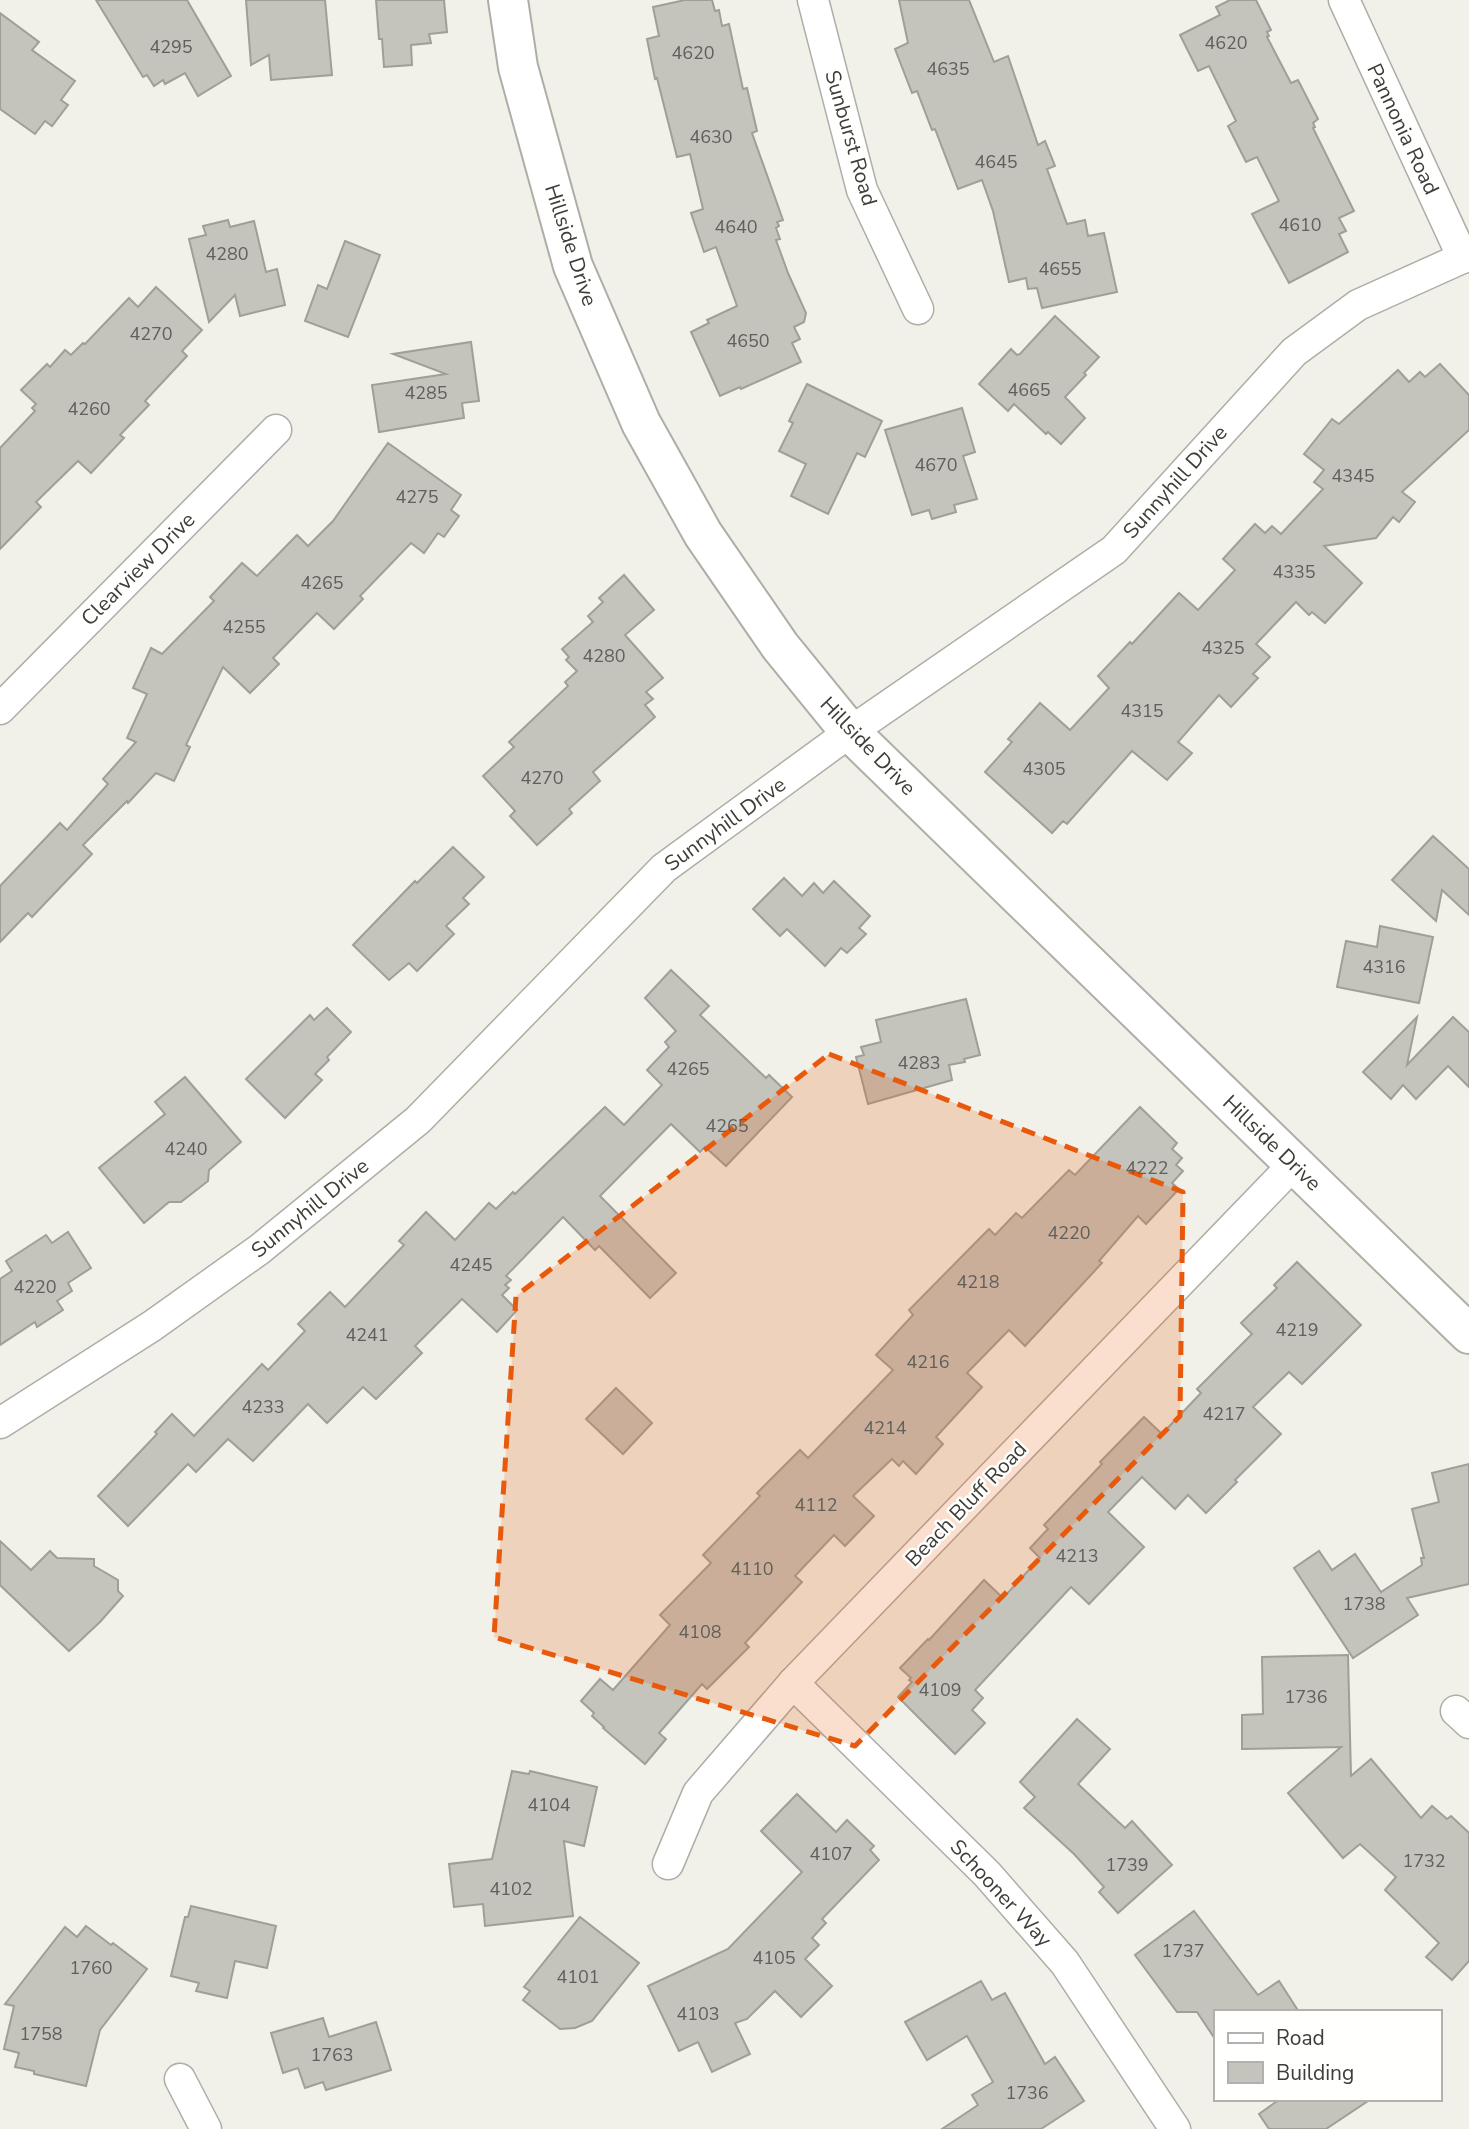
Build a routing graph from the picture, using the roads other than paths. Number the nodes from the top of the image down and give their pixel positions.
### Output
1 (508, 0) edge
2 (813, 0) edge
3 (1344, 0) edge
4 (1466, 256) edge
5 (918, 309) dead end
6 (276, 430) dead end
7 (0, 709) edge
8 (850, 732) junction
9 (1294, 1164) junction
10 (1469, 1334) edge
11 (0, 1423) edge
12 (793, 1683) junction
13 (668, 1864) dead end
14 (180, 2079) dead end
15 (206, 2129) edge
16 (1175, 2129) edge

1 - 8 street, Hillside Drive
2 - 5 street, Sunburst Road
3 - 4 street, Pannonia Road
4 - 8 street, Sunnyhill Drive
6 - 7 street, Clearview Drive
8 - 9 street, Hillside Drive
8 - 11 street, Sunnyhill Drive
9 - 10 street, Hillside Drive
9 - 12 street, Beach Bluff Road
12 - 13 street, Beach Bluff Road
12 - 16 street, Schooner Way
14 - 15 street

